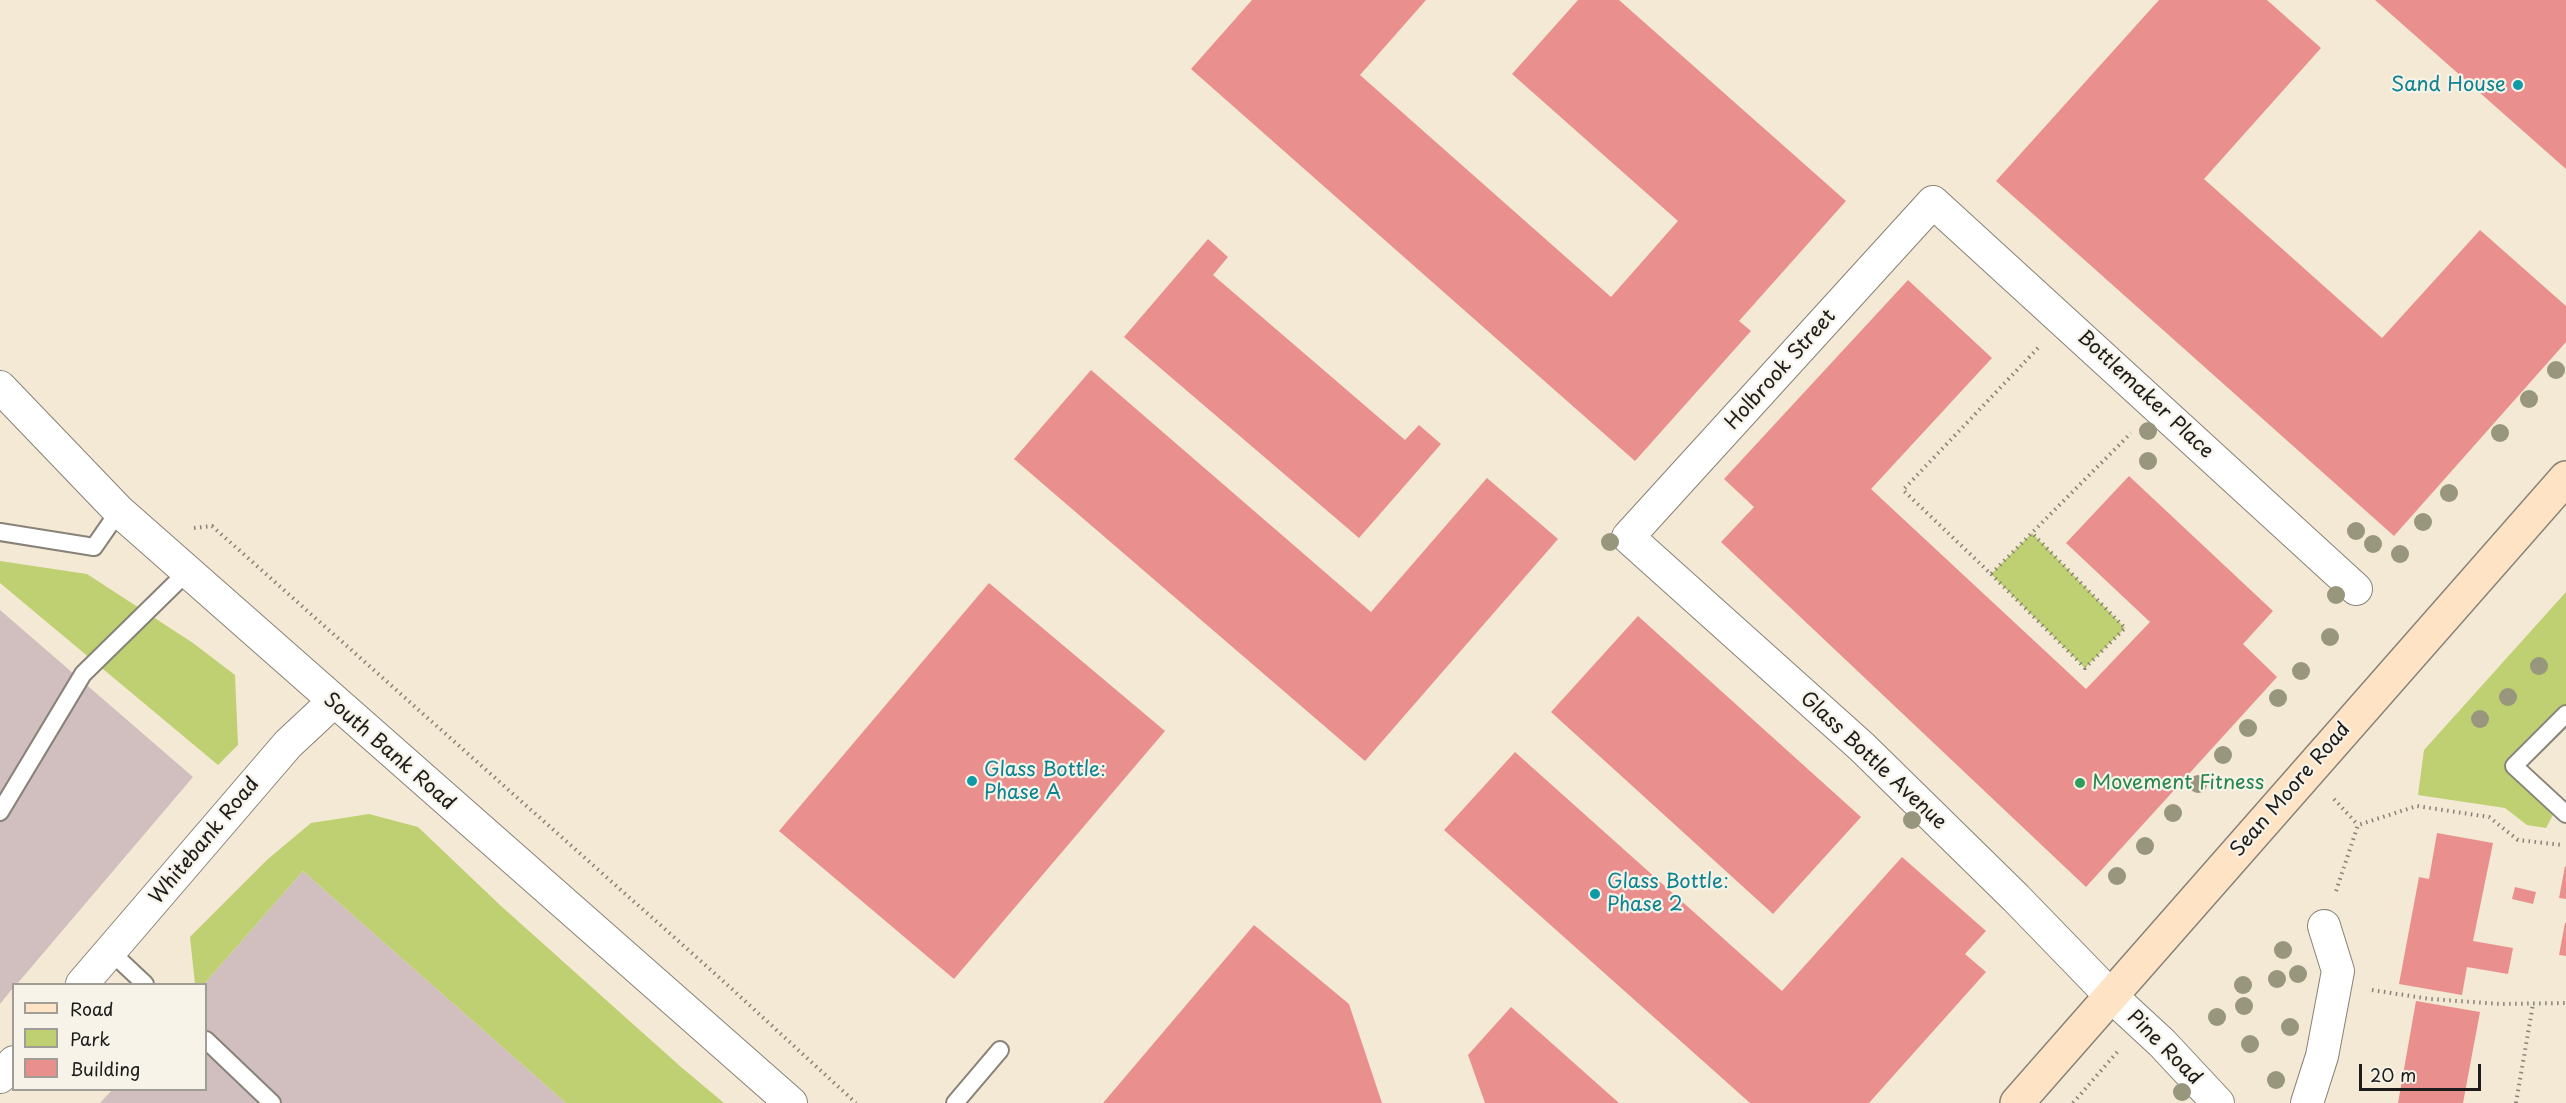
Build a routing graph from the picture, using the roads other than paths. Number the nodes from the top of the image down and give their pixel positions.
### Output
1 (1933, 202) joint
2 (1, 390) edge
3 (2566, 478) edge
4 (119, 512) junction
5 (0, 532) edge
6 (1628, 537) joint
7 (187, 573) junction
8 (2356, 589) dead end
9 (333, 702) junction
10 (2566, 714) edge
11 (0, 812) edge
12 (2566, 814) edge
13 (2324, 926) road end
14 (111, 952) junction
15 (83, 983) edge
16 (145, 983) edge
17 (2110, 995) junction
18 (207, 1041) edge
19 (1000, 1050) dead end
20 (12, 1064) edge
21 (0, 1077) edge
22 (272, 1103) edge
23 (791, 1103) edge
24 (955, 1103) edge
25 (2017, 1103) edge
26 (2218, 1103) edge
27 (2307, 1103) edge

1 - 6 street, Holbrook Street
1 - 8 street, Bottlemaker Place
2 - 4 street, South Bank Road
3 - 17 main road, Sean Moore Road
4 - 5 lane
4 - 7 street, South Bank Road
6 - 17 street, Glass Bottle Avenue
7 - 9 street, South Bank Road
7 - 11 lane
9 - 14 street, Whitebank Road
9 - 23 street, South Bank Road
10 - 12 lane
13 - 27 street
14 - 15 street, Whitebank Road
14 - 16 lane
17 - 25 main road, Sean Moore Road
17 - 26 street, Pine Road
18 - 22 lane
19 - 24 lane
20 - 21 street

